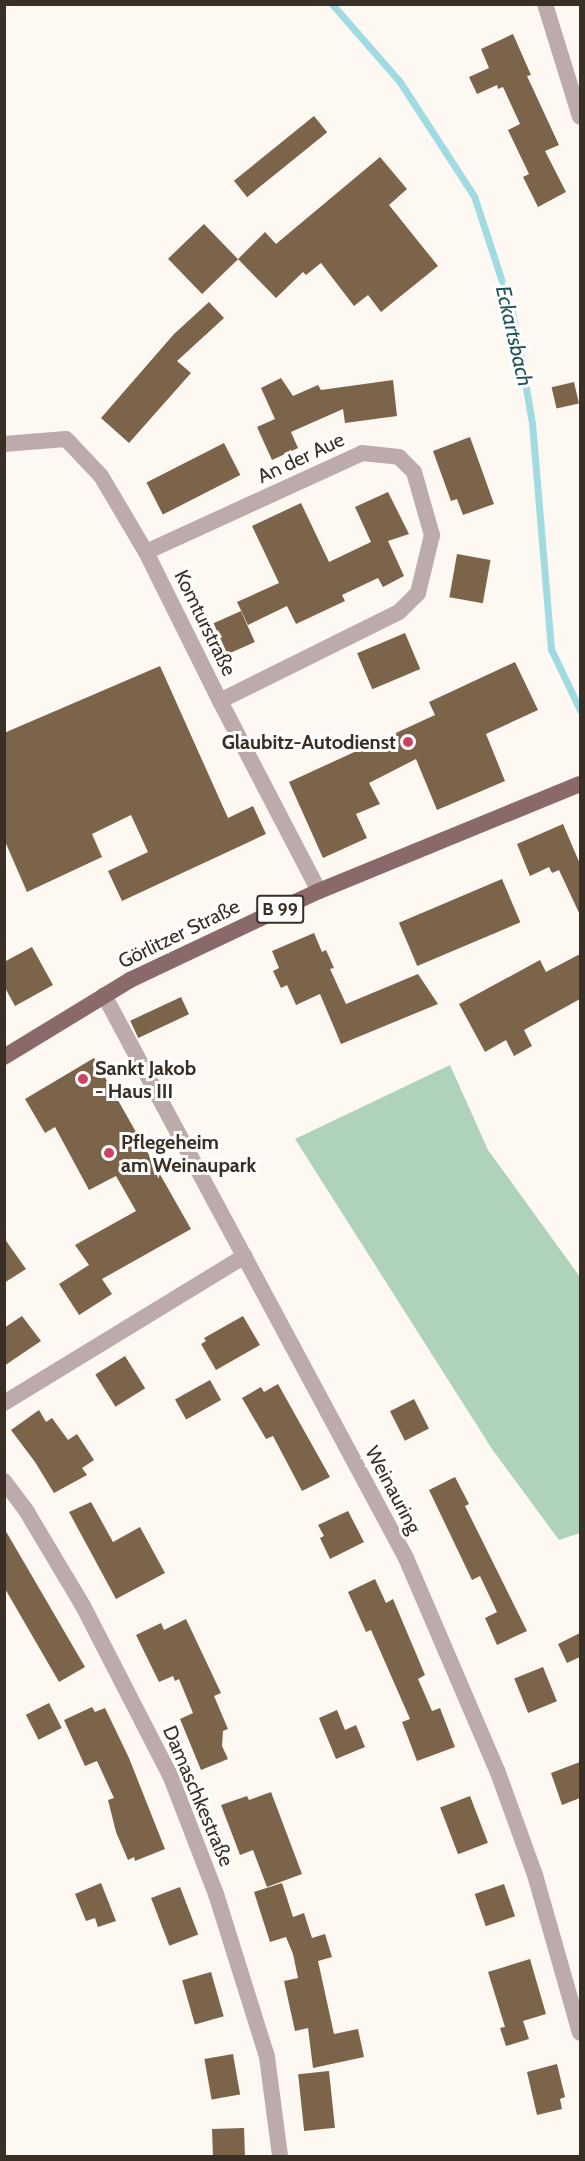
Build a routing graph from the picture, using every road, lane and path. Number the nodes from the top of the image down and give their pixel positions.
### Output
1 (545, 4) edge
2 (580, 117) edge
3 (4, 444) edge
4 (146, 552) junction
5 (220, 701) junction
6 (575, 786) edge
7 (319, 891) junction
8 (104, 994) junction
9 (4, 1057) edge
10 (245, 1256) junction
11 (4, 1403) edge
12 (4, 1481) edge
13 (580, 2033) edge
14 (280, 2157) edge

1 - 2 street
3 - 4 street, Komturstraße
4 - 5 street, Komturstraße
4 - 5 street, An der Aue
5 - 7 street, Komturstraße
6 - 7 main road, Görlitzer Straße / B 99
7 - 8 main road, Görlitzer Straße / B 99
8 - 9 main road, Görlitzer Straße / B 99
8 - 10 street, Weinauring
10 - 11 street
10 - 13 street, Weinauring
12 - 14 street, Damaschkestraße

